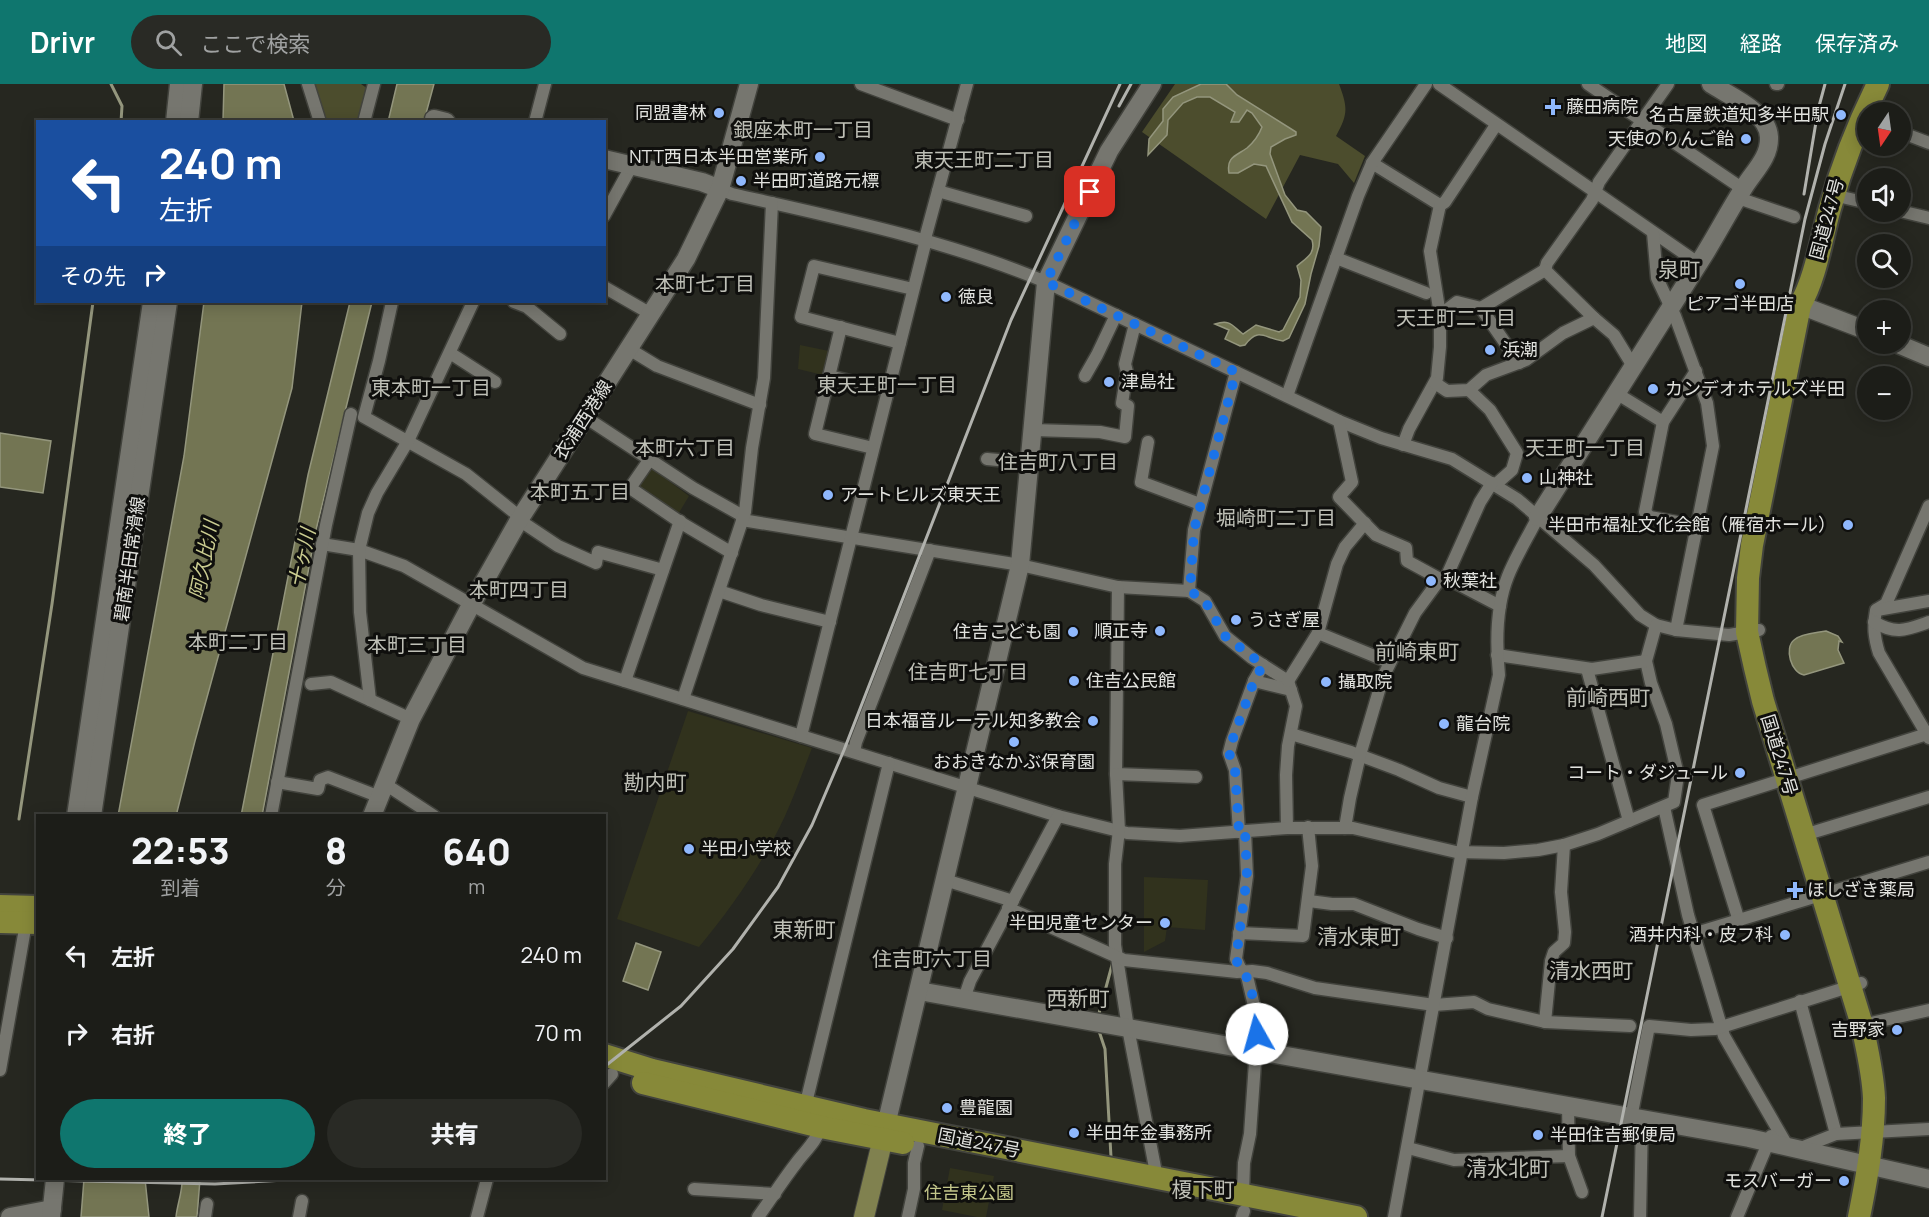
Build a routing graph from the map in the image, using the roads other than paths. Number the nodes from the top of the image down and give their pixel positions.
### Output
1 (179, 84) edge
2 (193, 84) edge
3 (308, 84) edge
4 (374, 84) edge
5 (545, 84) edge
6 (749, 84) edge
7 (861, 84) edge
8 (967, 84) edge
9 (1152, 84) edge
10 (1426, 84) edge
11 (1439, 84) edge
12 (1588, 84) edge
13 (1668, 84) edge
14 (1712, 84) edge
15 (1878, 84) edge
16 (1871, 102) edge
17 (175, 120) edge
18 (189, 120) edge
19 (319, 120) edge
20 (365, 120) edge
21 (536, 120) edge
22 (958, 120) junction
23 (1642, 121) junction
24 (1496, 125) junction
25 (1857, 134) edge
26 (1911, 135) edge
27 (1927, 139) edge
28 (606, 159) edge
29 (1372, 163) junction
30 (632, 165) junction
31 (720, 189) junction
32 (938, 191) junction
33 (1595, 193) junction
34 (1741, 193) junction
35 (1833, 195) junction
36 (1857, 200) edge
37 (772, 203) junction
38 (1440, 205) junction
39 (606, 212) edge
40 (1911, 214) edge
41 (1026, 216) dead end
42 (1794, 217) dead end
43 (1929, 218) edge
44 (1653, 233) junction
45 (925, 241) junction
46 (1336, 258) junction
47 (1698, 263) junction
48 (1545, 270) junction
49 (1046, 282) junction
50 (606, 288) edge
51 (913, 289) junction
52 (1426, 293) dead end
53 (1807, 301) junction
54 (152, 303) edge
55 (168, 303) edge
56 (392, 303) edge
57 (473, 303) edge
58 (517, 303) edge
59 (1671, 306) junction
60 (1481, 308) junction
61 (651, 314) junction
62 (1116, 315) junction
63 (1440, 315) junction
64 (1594, 318) junction
65 (1135, 324) junction
66 (1857, 326) edge
67 (841, 327) junction
68 (560, 334) dead end
69 (900, 343) junction
70 (629, 349) junction
71 (1911, 349) edge
72 (450, 353) junction
73 (1929, 357) edge
74 (1519, 363) junction
75 (1633, 366) junction
76 (1696, 371) junction
77 (1236, 372) junction
78 (829, 376) junction
79 (1085, 376) dead end
80 (495, 382) dead end
81 (1435, 383) junction
82 (888, 390) junction
83 (1469, 390) junction
84 (1616, 393) junction
85 (1287, 396) junction
86 (759, 405) junction
87 (351, 414) dead end
88 (585, 417) junction
89 (1339, 421) junction
90 (1663, 422) junction
91 (1033, 430) junction
92 (408, 441) junction
93 (1148, 441) dead end
94 (1403, 445) junction
95 (873, 448) junction
96 (650, 459) junction
97 (987, 459) dead end
98 (1030, 463) junction
99 (1493, 484) junction
100 (1200, 504) junction
101 (1929, 506) edge
102 (1538, 517) junction
103 (520, 518) junction
104 (743, 518) junction
105 (680, 521) junction
106 (1365, 523) junction
107 (1698, 526) junction
108 (851, 537) junction
109 (322, 544) junction
110 (359, 550) junction
111 (930, 550) junction
112 (732, 553) junction
113 (1020, 565) junction
114 (663, 570) junction
115 (1442, 579) junction
116 (1118, 586) junction
117 (719, 591) junction
118 (1190, 591) junction
119 (1929, 601) edge
120 (471, 605) junction
121 (1500, 606) junction
122 (1875, 616) junction
123 (830, 622) junction
124 (1929, 622) edge
125 (1656, 625) junction
126 (1676, 630) junction
127 (1753, 631) junction
128 (1318, 633) junction
129 (1497, 655) junction
130 (1646, 661) junction
131 (1389, 662) junction
132 (1263, 665) junction
133 (1587, 669) junction
134 (625, 681) junction
135 (1254, 681) junction
136 (311, 684) dead end
137 (1289, 686) junction
138 (683, 699) junction
139 (370, 700) junction
140 (411, 719) junction
141 (1291, 734) junction
142 (801, 736) junction
143 (1928, 736) edge
144 (854, 752) junction
145 (1360, 755) junction
146 (889, 763) junction
147 (1116, 774) junction
148 (1197, 777) dead end
149 (1792, 777) junction
150 (277, 782) junction
151 (967, 787) junction
152 (383, 790) junction
153 (1472, 797) junction
154 (1929, 797) edge
155 (1664, 807) junction
156 (82, 814) edge
157 (82, 814) edge
158 (271, 814) edge
159 (373, 814) edge
160 (430, 814) edge
161 (1058, 816) junction
162 (1629, 821) junction
163 (1308, 827) junction
164 (1287, 828) junction
165 (1345, 828) junction
166 (1119, 830) junction
167 (1242, 831) junction
168 (1810, 833) junction
169 (1564, 844) junction
170 (1462, 852) junction
171 (1929, 862) edge
172 (945, 880) junction
173 (1828, 894) junction
174 (1309, 901) junction
175 (1010, 905) junction
176 (0, 906) edge
177 (34, 918) edge
178 (1739, 921) junction
179 (0, 922) edge
180 (1239, 933) junction
181 (1693, 934) junction
182 (1447, 938) junction
183 (1117, 958) junction
184 (1243, 972) junction
185 (1856, 984) junction
186 (919, 991) junction
187 (964, 999) junction
188 (1800, 1001) junction
189 (1434, 1005) junction
190 (1929, 1010) edge
191 (1545, 1022) junction
192 (1868, 1024) junction
193 (1630, 1026) dead end
194 (1721, 1026) junction
195 (1128, 1028) junction
196 (1256, 1052) junction
197 (0, 1070) edge
198 (606, 1071) edge
199 (1421, 1081) junction
200 (805, 1107) junction
201 (1568, 1107) junction
202 (1637, 1119) junction
203 (1774, 1123) junction
204 (821, 1127) junction
205 (1929, 1129) edge
206 (1879, 1131) junction
207 (885, 1132) junction
208 (1836, 1134) junction
209 (1769, 1143) junction
210 (918, 1146) junction
211 (1408, 1148) junction
212 (1793, 1148) junction
213 (1569, 1156) junction
214 (1876, 1167) junction
215 (1157, 1178) junction
216 (1929, 1179) edge
217 (55, 1180) edge
218 (487, 1180) edge
219 (693, 1189) dead end
220 (1582, 1192) dead end
221 (775, 1194) junction
222 (302, 1202) dead end
223 (1243, 1208) edge
224 (52, 1213) edge
225 (10, 1217) edge
226 (299, 1217) edge
227 (477, 1217) edge
228 (758, 1217) edge
229 (864, 1217) edge
230 (908, 1217) edge
231 (1275, 1217) edge
232 (1356, 1217) edge
233 (1394, 1217) edge
234 (1640, 1217) edge
235 (1737, 1217) edge
236 (1859, 1217) edge
237 (1872, 1217) edge

1 - 17 main road
2 - 18 main road
3 - 19 street
4 - 20 street
5 - 21 street
6 - 31 main road, 衣浦西港線
7 - 22 street
8 - 22 street
9 - 49 main road
10 - 29 street
11 - 24 street
12 - 23 street
13 - 23 street
14 - 34 main road
15 - 16 highway, 国道247号
22 - 32 street
23 - 33 street
23 - 34 street
24 - 33 street
24 - 38 street
25 - 35 highway, 国道247号
26 - 27 street
28 - 30 main road
29 - 38 street
29 - 46 street
30 - 31 main road
30 - 39 street
31 - 37 street
31 - 61 main road, 衣浦西港線
32 - 41 street
32 - 45 street
33 - 44 street
33 - 48 street
34 - 42 street
34 - 47 main road
35 - 36 street
35 - 53 highway, 国道247号
37 - 45 street
37 - 86 street
38 - 63 street
40 - 43 street
44 - 47 street
44 - 59 street
45 - 49 street
45 - 51 street
46 - 52 street
46 - 85 street
47 - 59 main road
48 - 60 street
48 - 64 street
49 - 62 street
49 - 91 main road
50 - 61 street
51 - 67 street
51 - 69 street
53 - 66 main road
53 - 127 highway, 国道247号
54 - 156 main road, 碧南半田常滑線
55 - 157 main road, 碧南半田常滑線
56 - 92 street
57 - 72 street
58 - 68 street
59 - 75 main road
59 - 76 street
60 - 63 street
60 - 74 street
61 - 70 main road, 衣浦西港線
62 - 65 street
62 - 79 street
63 - 81 street
64 - 74 street
64 - 75 street
65 - 77 street
65 - 91 street
67 - 69 street
67 - 78 street
69 - 82 street
70 - 86 street
70 - 88 main road, 衣浦西港線
71 - 73 main road
72 - 80 street
72 - 92 street
74 - 83 street
75 - 84 main road
76 - 90 street
76 - 107 street
77 - 85 street
77 - 100 street
78 - 82 street
78 - 95 street
81 - 83 street
81 - 94 street
82 - 95 street
83 - 99 street
84 - 90 street
84 - 102 main road
85 - 89 street
86 - 104 street
87 - 109 street
88 - 96 street
88 - 103 main road, 衣浦西港線
89 - 94 street
89 - 106 street
90 - 107 street
91 - 98 main road
92 - 103 street
92 - 110 street
93 - 100 street
94 - 99 street
95 - 108 street
96 - 104 street
96 - 105 street
97 - 98 street
98 - 113 main road
99 - 102 street
99 - 115 street
100 - 118 street
101 - 122 street
102 - 121 street
102 - 125 street
103 - 114 street
103 - 120 main road, 衣浦西港線
104 - 108 street
104 - 112 street
105 - 112 street
105 - 114 street
106 - 115 street
106 - 128 street
107 - 126 street
108 - 111 street
108 - 123 street
109 - 110 street
109 - 150 street
110 - 120 street
110 - 139 street
111 - 113 street
111 - 144 street
112 - 117 street
113 - 116 street
113 - 151 main road
114 - 134 street
115 - 121 street
115 - 131 street
116 - 118 street
116 - 147 street
117 - 123 street
117 - 138 street
118 - 132 street
119 - 122 street
120 - 134 street
120 - 140 main road, 衣浦西港線
121 - 129 street
122 - 124 street
122 - 143 street
123 - 142 street
125 - 126 street
125 - 130 street
126 - 127 street
127 - 149 highway, 国道247号
128 - 131 street
128 - 137 street
129 - 133 street
129 - 153 street
130 - 133 street
130 - 155 street
131 - 145 street
132 - 135 street
132 - 137 street
133 - 162 street
134 - 138 street
135 - 137 street
135 - 167 street
136 - 139 street
137 - 141 street
138 - 142 street
139 - 140 street
140 - 152 main road, 衣浦西港線
141 - 145 street
141 - 164 street
142 - 144 street
143 - 149 street
144 - 146 street
145 - 153 street
145 - 165 street
146 - 151 street
146 - 200 street
147 - 148 street
147 - 166 street
149 - 168 highway, 国道247号
149 - 178 street
150 - 152 street
150 - 158 street
151 - 161 street
151 - 172 main road
152 - 159 main road, 衣浦西港線
152 - 160 street
153 - 170 street
154 - 168 street
155 - 162 street
155 - 181 street
161 - 166 street
161 - 175 street
162 - 169 street
163 - 164 street
163 - 165 street
163 - 174 street
164 - 167 street
165 - 170 street
166 - 167 street
166 - 183 street
167 - 180 street
168 - 173 highway, 国道247号
169 - 170 street
169 - 191 street
170 - 182 street
171 - 173 street
172 - 175 street
172 - 186 main road
173 - 178 street
173 - 185 highway, 国道247号
174 - 180 street
174 - 182 street
175 - 183 street
175 - 187 street
176 - 177 highway
177 - 179 highway
177 - 197 street
178 - 181 street
180 - 184 street
181 - 194 street
182 - 189 street
183 - 184 street
183 - 195 street
184 - 189 street
184 - 196 street
185 - 188 street
185 - 192 highway, 国道247号
186 - 187 main road
186 - 207 main road
187 - 195 main road
188 - 194 street
188 - 208 street
189 - 191 street
189 - 199 street
190 - 192 street
191 - 193 street
192 - 206 highway, 国道247号
194 - 202 street
194 - 203 street
195 - 196 main road
195 - 215 street
196 - 199 main road
196 - 223 street
198 - 200 highway, 国道247号
198 - 204 highway, 国道247号
199 - 201 main road
199 - 211 street
200 - 207 highway, 国道247号
201 - 202 main road
201 - 213 street
202 - 209 main road
202 - 234 street
203 - 209 street
203 - 212 street
204 - 207 highway, 国道247号
204 - 221 street
205 - 206 street
206 - 208 street
206 - 214 highway, 国道247号
207 - 210 highway, 国道247号
207 - 215 highway, 国道247号
207 - 229 main road
208 - 212 street
209 - 212 main road
209 - 235 street
210 - 223 highway, 国道247号
210 - 230 street
211 - 213 street
211 - 233 street
212 - 214 main road
213 - 220 street
214 - 216 main road
214 - 236 highway, 国道247号
214 - 237 highway, 国道247号
215 - 223 highway, 国道247号
217 - 224 main road
218 - 227 street
219 - 221 street
221 - 228 street
222 - 226 street
223 - 231 highway, 国道247号
223 - 232 highway, 国道247号
224 - 225 main road

